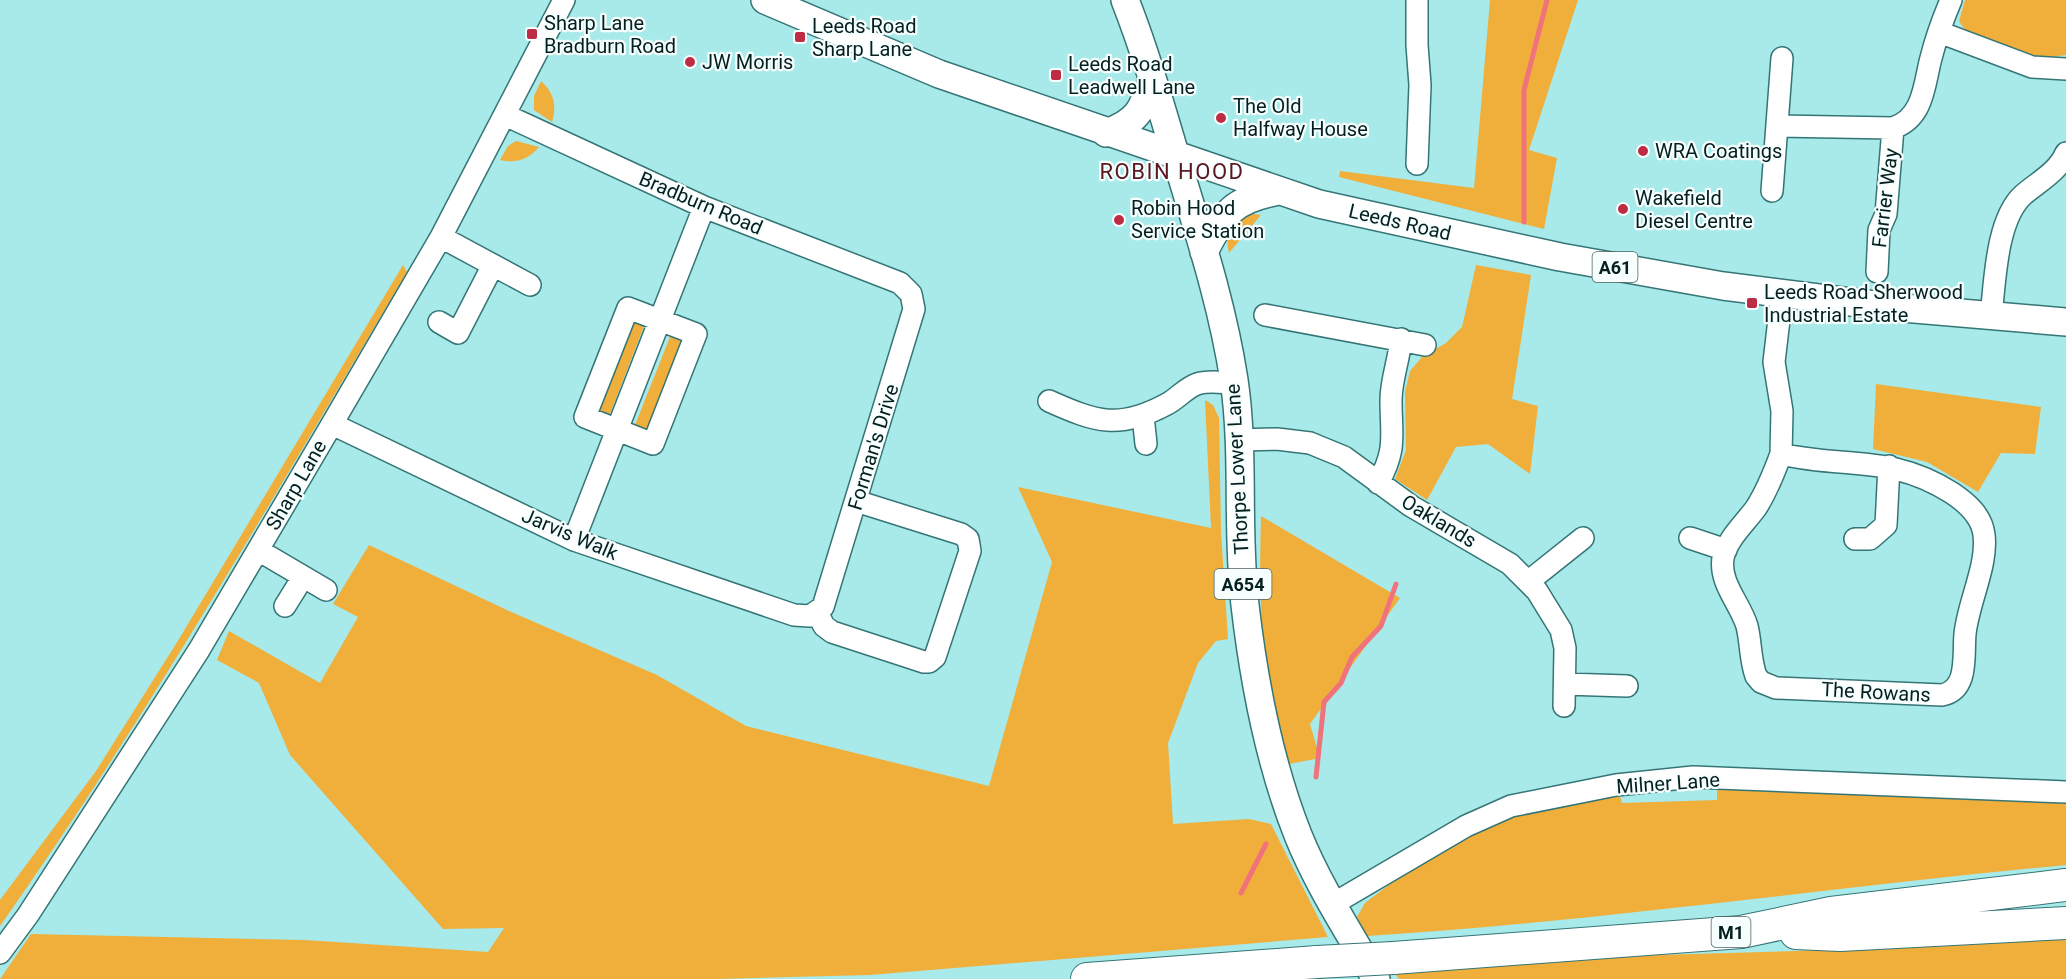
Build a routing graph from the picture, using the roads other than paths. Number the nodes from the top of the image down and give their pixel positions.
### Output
1 (564, 0) edge
2 (765, 0) edge
3 (1125, 0) edge
4 (1417, 0) edge
5 (1951, 0) edge
6 (1939, 32) junction
7 (1782, 58) dead end
8 (2066, 70) edge
9 (1152, 80) junction
10 (505, 116) junction
11 (1777, 126) junction
12 (1893, 128) junction
13 (1106, 133) junction
14 (2066, 153) edge
15 (1176, 157) junction
16 (1418, 164) dead end
17 (1279, 191) junction
18 (1772, 191) dead end
19 (704, 207) junction
20 (441, 237) junction
21 (1204, 252) junction
22 (493, 265) junction
23 (1877, 272) dead end
24 (900, 283) joint
25 (530, 285) dead end
26 (1782, 294) junction
27 (1265, 315) dead end
28 (1991, 316) junction
29 (661, 321) junction
30 (439, 322) dead end
31 (2066, 322) edge
32 (1401, 339) junction
33 (1425, 345) dead end
34 (1234, 383) junction
35 (1049, 401) dead end
36 (1143, 416) junction
37 (332, 424) junction
38 (618, 430) junction
39 (1239, 440) junction
40 (1146, 444) dead end
41 (1781, 454) junction
42 (1889, 466) junction
43 (1378, 483) junction
44 (856, 501) junction
45 (1583, 538) dead end
46 (1690, 538) dead end
47 (1855, 539) dead end
48 (574, 540) junction
49 (258, 550) junction
50 (1726, 550) junction
51 (303, 577) junction
52 (1528, 581) junction
53 (326, 590) dead end
54 (285, 606) dead end
55 (817, 612) junction
56 (1565, 684) junction
57 (1627, 686) dead end
58 (1564, 706) dead end
59 (2066, 792) edge
60 (2066, 885) edge
61 (1333, 904) junction
62 (2066, 923) edge
63 (1742, 932) junction
64 (0, 952) edge
65 (1384, 969) edge
66 (1087, 979) edge

1 - 10 street, Sharp Lane
2 - 13 main road, Leeds Road / A61
3 - 9 main road, A654
4 - 16 street
5 - 6 street, Farrier Way
6 - 8 street
6 - 12 street, Farrier Way
7 - 11 street
9 - 13 main road
9 - 15 main road, A654
10 - 19 street, Bradburn Road
10 - 20 street, Sharp Lane
11 - 12 street
11 - 18 street
12 - 23 street, Farrier Way
13 - 15 main road, Leeds Road / A61
14 - 28 street
15 - 17 main road, Leeds Road / A61
15 - 21 main road, Thorpe Lower Lane / A654
17 - 21 main road
17 - 26 main road, Leeds Road / A61
19 - 24 street, Bradburn Road
19 - 29 street
20 - 22 street
20 - 37 street, Sharp Lane
21 - 34 main road, Thorpe Lower Lane / A654
22 - 25 street
22 - 30 street
24 - 44 street, Forman's Drive
26 - 28 main road, Leeds Road / A61
26 - 41 street
27 - 32 street
28 - 31 main road, Leeds Road / A61
29 - 38 street
29 - 38 street
29 - 38 street
32 - 33 street
32 - 43 street
34 - 36 street
34 - 39 main road, Thorpe Lower Lane / A654
35 - 36 street
36 - 40 street
37 - 48 street, Jarvis Walk
37 - 49 street, Sharp Lane
38 - 48 street
39 - 43 street, Oaklands
39 - 61 main road, Thorpe Lower Lane / A654
41 - 42 street, The Rowans
41 - 50 street
42 - 47 street
42 - 50 street, The Rowans
43 - 52 street, Oaklands
44 - 55 street, Forman's Drive
44 - 55 street
45 - 52 street
46 - 50 street
48 - 55 street, Jarvis Walk
49 - 51 street
49 - 64 street, Sharp Lane
51 - 53 street
51 - 54 street
52 - 56 street, Oaklands
56 - 57 street
56 - 58 street, Oaklands
59 - 61 street, Milner Lane
60 - 63 highway, M1
61 - 65 main road, Thorpe Lower Lane / A654
62 - 63 highway
63 - 65 highway, M1
65 - 66 highway, bridge

